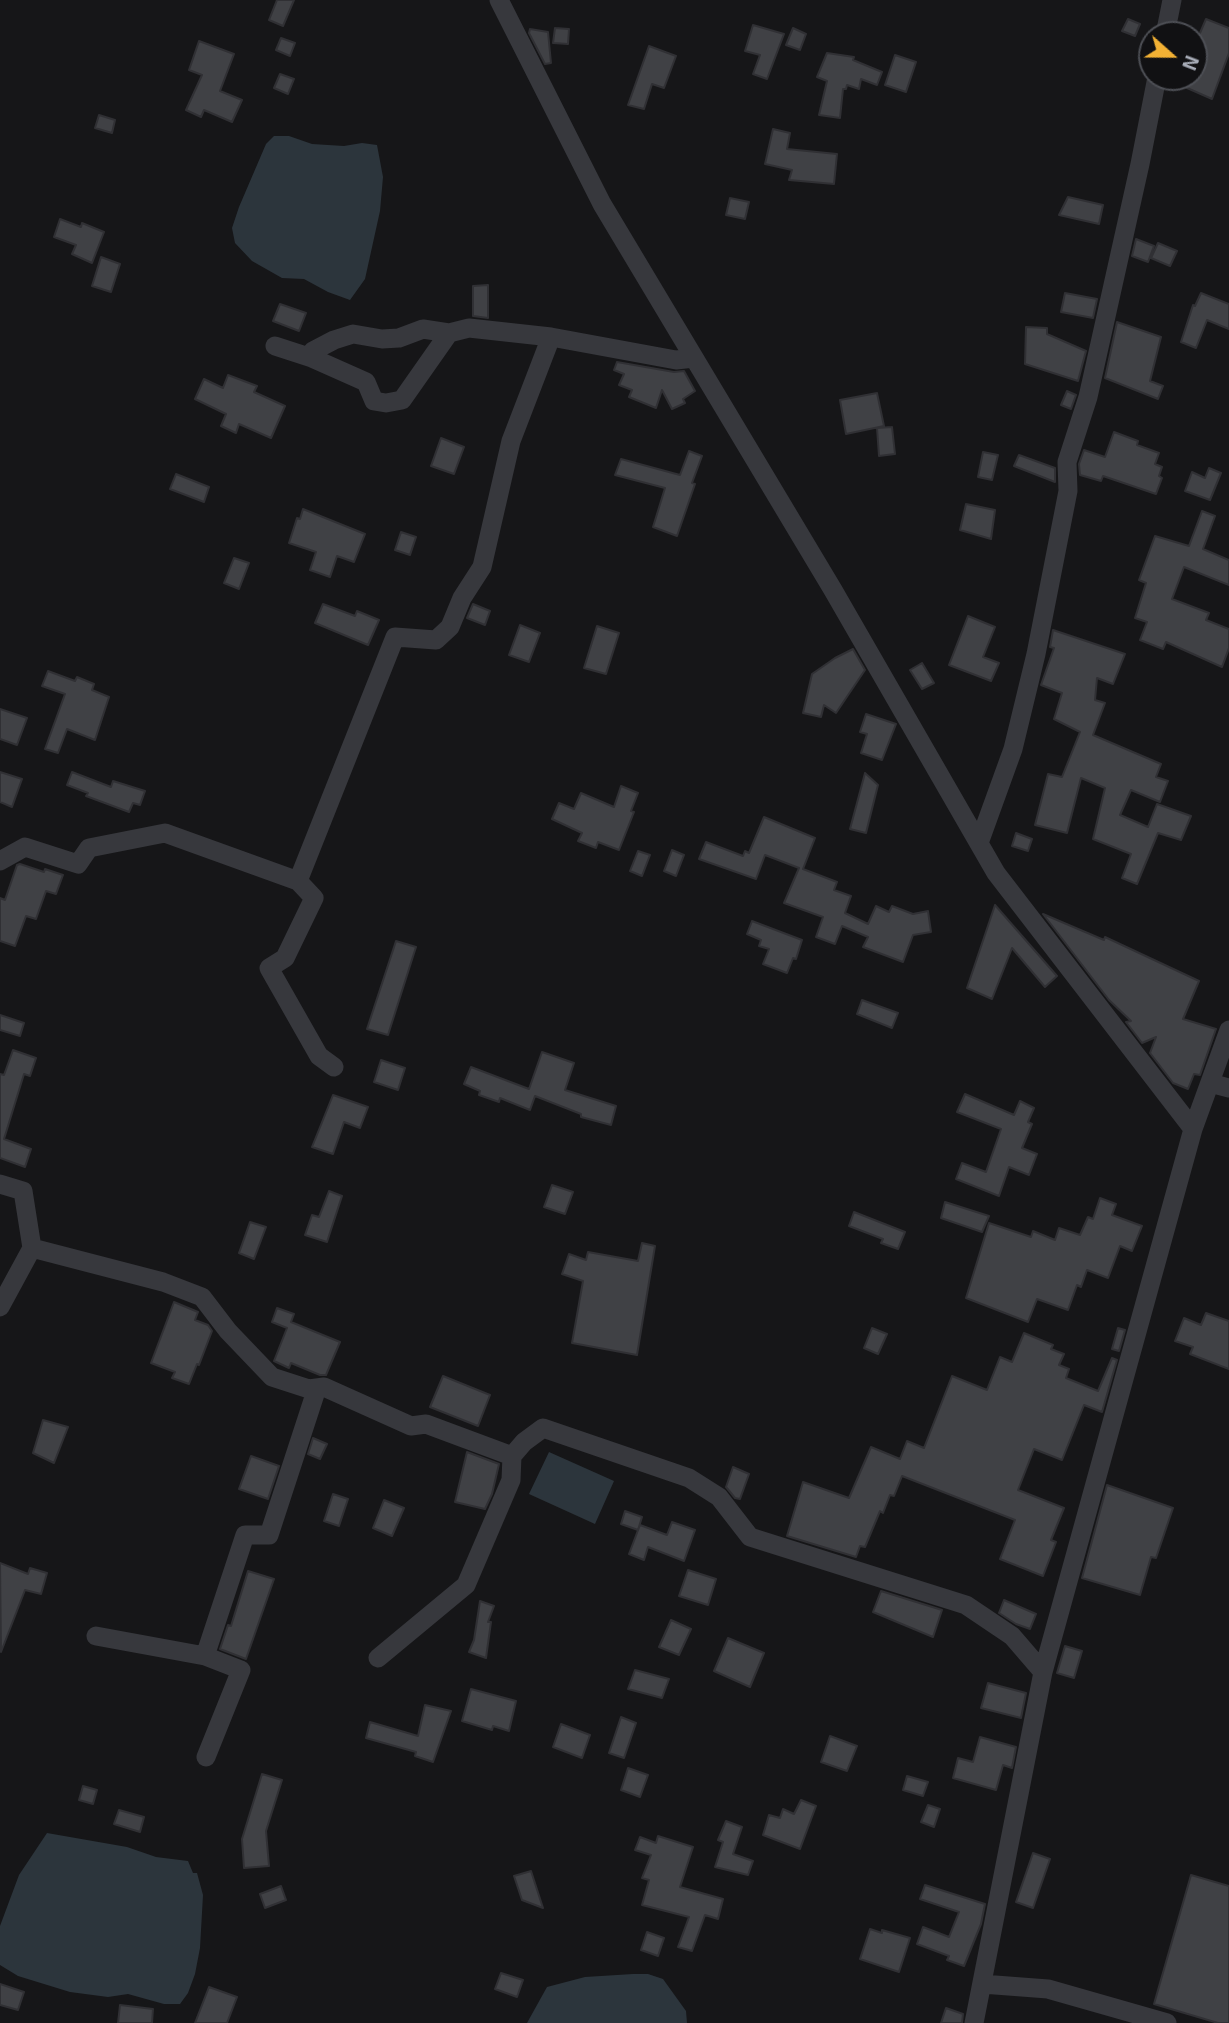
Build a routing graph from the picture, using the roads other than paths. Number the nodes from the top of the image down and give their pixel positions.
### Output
1 (499, 0) edge
2 (1172, 0) edge
3 (1168, 21) edge
4 (1154, 91) edge
5 (449, 333) junction
6 (551, 337) junction
7 (275, 346) dead end
8 (312, 358) junction
9 (694, 358) junction
10 (979, 843) junction
11 (0, 861) edge
12 (298, 881) junction
13 (1229, 1030) edge
14 (334, 1067) dead end
15 (1210, 1083) junction
16 (1229, 1088) edge
17 (1193, 1129) junction
18 (0, 1184) edge
19 (32, 1248) junction
20 (0, 1307) edge
21 (317, 1388) junction
22 (512, 1456) junction
23 (96, 1636) dead end
24 (205, 1656) junction
25 (378, 1658) dead end
26 (1042, 1672) junction
27 (206, 1757) dead end
28 (982, 1984) junction
29 (974, 2023) edge
30 (1167, 2023) edge

1 - 9 street
2 - 3 street
4 - 10 street
5 - 6 street
5 - 8 street
5 - 8 street
6 - 9 street
6 - 12 street
7 - 8 street
9 - 10 street
10 - 17 street
11 - 12 street
12 - 14 street
13 - 15 street
15 - 16 street
15 - 17 street
17 - 26 street
18 - 19 street
19 - 20 street
19 - 21 street
21 - 22 street
21 - 24 street
22 - 25 street
22 - 26 street
23 - 24 street
24 - 27 street
26 - 28 street
28 - 29 street
28 - 30 street

